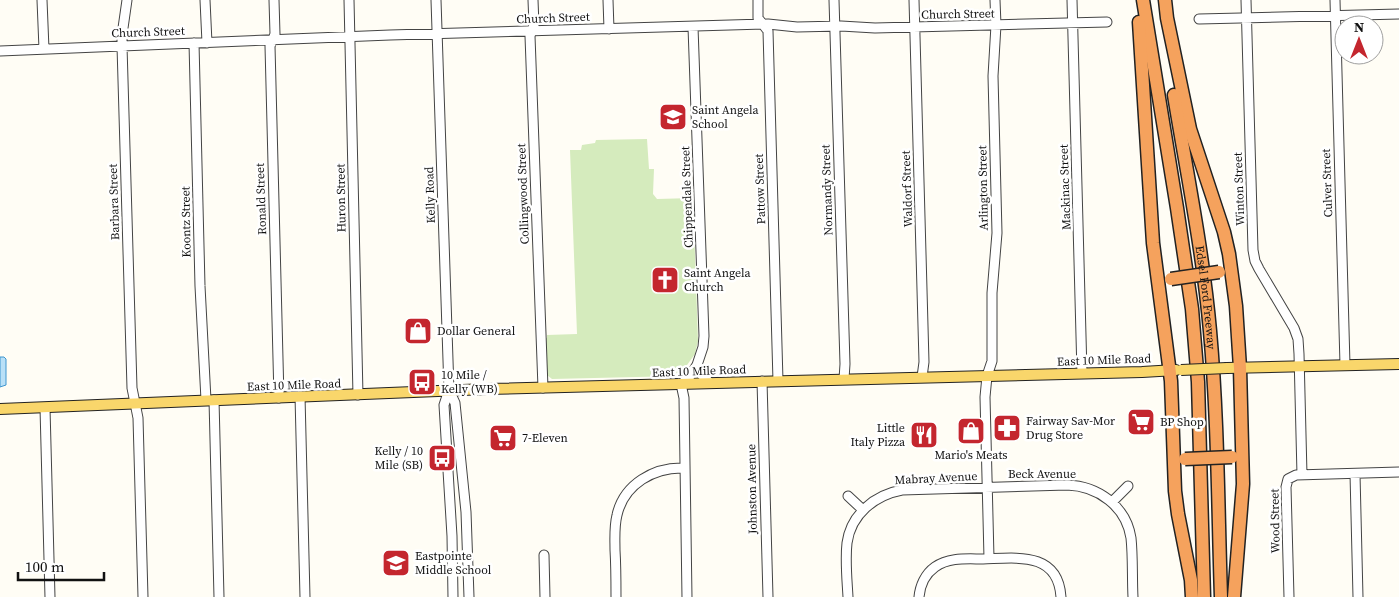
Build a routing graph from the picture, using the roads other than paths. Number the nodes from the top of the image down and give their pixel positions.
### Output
1 (42, 0) edge
2 (127, 0) edge
3 (205, 0) edge
4 (274, 0) edge
5 (349, 0) edge
6 (436, 0) edge
7 (533, 0) edge
8 (608, 0) edge
9 (758, 0) edge
10 (834, 0) edge
11 (914, 0) edge
12 (996, 0) edge
13 (1072, 0) edge
14 (1137, 0) edge
15 (1143, 0) edge
16 (1159, 0) edge
17 (1165, 0) edge
18 (1246, 0) edge
19 (1335, 0) edge
20 (1399, 14) edge
21 (1335, 15) edge
22 (1367, 15) edge
23 (1334, 16) edge
24 (1247, 18) junction
25 (1199, 19) dead end
26 (1107, 22) dead end
27 (1073, 23) junction
28 (763, 24) junction
29 (996, 25) junction
30 (693, 27) junction
31 (835, 27) junction
32 (915, 27) junction
33 (609, 29) junction
34 (532, 31) junction
35 (437, 34) junction
36 (350, 37) junction
37 (273, 40) junction
38 (207, 42) junction
39 (194, 43) junction
40 (122, 46) junction
41 (44, 49) junction
42 (0, 51) edge
43 (1336, 65) edge
44 (1232, 279) junction
45 (1159, 289) junction
46 (1399, 364) edge
47 (697, 365) junction
48 (1345, 365) junction
49 (1299, 366) junction
50 (1234, 368) junction
51 (1175, 370) junction
52 (1082, 373) junction
53 (987, 376) junction
54 (922, 378) junction
55 (844, 379) junction
56 (762, 381) junction
57 (778, 381) junction
58 (710, 383) junction
59 (681, 384) junction
60 (543, 388) junction
61 (449, 390) junction
62 (358, 395) junction
63 (300, 396) junction
64 (279, 398) junction
65 (210, 400) junction
66 (136, 404) junction
67 (45, 408) junction
68 (0, 409) edge
69 (1242, 449) junction
70 (1173, 452) junction
71 (448, 468) junction
72 (684, 468) junction
73 (1399, 472) edge
74 (1354, 474) junction
75 (1302, 475) junction
76 (1128, 486) dead end
77 (987, 487) junction
78 (848, 496) dead end
79 (1112, 502) junction
80 (862, 510) junction
81 (466, 512) junction
82 (452, 536) junction
83 (544, 555) dead end
84 (989, 558) junction
85 (468, 565) junction
86 (50, 597) edge
87 (142, 597) edge
88 (219, 597) edge
89 (305, 597) edge
90 (453, 597) edge
91 (469, 597) edge
92 (545, 597) edge
93 (616, 597) edge
94 (687, 597) edge
95 (768, 597) edge
96 (848, 597) edge
97 (919, 597) edge
98 (1061, 597) edge
99 (1133, 597) edge
100 (1192, 597) edge
101 (1204, 597) edge
102 (1221, 597) edge
103 (1234, 597) edge
104 (1289, 597) edge
105 (1358, 597) edge

1 - 41 street
2 - 40 street, Barbara Street
3 - 38 street
4 - 37 street, Ronald Street
5 - 36 street, Huron Street
6 - 35 street, Kelly Road
7 - 34 street, Collingwood Street
8 - 33 street
9 - 28 street, Pattow Street
10 - 31 street, Normandy Street
11 - 32 street, Waldorf Street
12 - 29 street, Arlington Street
13 - 27 street, Mackinac Street
14 - 45 highway
15 - 101 highway, Edsel Ford Freeway
16 - 102 highway, Edsel Ford Freeway
17 - 44 highway
18 - 24 street, Winton Street
19 - 21 street, Culver Street
20 - 22 street
23 - 24 street
24 - 25 street
24 - 49 street, Winton Street
26 - 27 street, Church Street
27 - 29 street, Church Street
27 - 52 street, Mackinac Street
28 - 30 street, Church Street
28 - 31 street, Church Street
28 - 57 street, Pattow Street
29 - 32 street, Church Street
29 - 53 street, Arlington Street
30 - 33 street, Church Street
30 - 47 street, Chippendale Street
31 - 32 street, Church Street
31 - 55 street, Normandy Street
32 - 54 street, Waldorf Street
33 - 34 street, Church Street
34 - 35 street, Church Street
34 - 60 street, Collingwood Street
35 - 36 street, Church Street
35 - 61 street, Kelly Road
36 - 37 street, Church Street
36 - 62 street, Huron Street
37 - 38 street, Church Street
37 - 64 street, Ronald Street
38 - 39 street, Church Street
39 - 40 street, Church Street
39 - 65 street, Koontz Street
40 - 41 street, Church Street
40 - 66 street, Barbara Street
41 - 42 street, Church Street
43 - 48 street, Culver Street
44 - 45 highway, bridge
44 - 50 highway
45 - 51 highway
46 - 48 main road, East 10 Mile Road
47 - 58 street
47 - 59 street, Chippendale Street
48 - 49 main road, East 10 Mile Road
49 - 50 main road, East 10 Mile Road
49 - 75 street
50 - 51 main road, East 10 Mile Road, bridge
50 - 69 highway
51 - 52 main road, East 10 Mile Road
51 - 70 highway
52 - 53 main road, East 10 Mile Road
53 - 54 main road, East 10 Mile Road
53 - 77 street, Arlington Street
54 - 55 main road, East 10 Mile Road
55 - 57 main road, East 10 Mile Road
56 - 57 main road, East 10 Mile Road
56 - 58 main road, East 10 Mile Road
56 - 95 street, Johnston Avenue
58 - 59 main road, East 10 Mile Road
59 - 60 main road, East 10 Mile Road
59 - 72 street
60 - 61 main road, East 10 Mile Road
61 - 62 main road, East 10 Mile Road
61 - 71 street, Kelly Road
61 - 81 street, Kelly Road
62 - 63 main road, East 10 Mile Road
63 - 64 main road, East 10 Mile Road
63 - 89 street
64 - 65 main road, East 10 Mile Road
65 - 66 main road, East 10 Mile Road
65 - 88 street, Koontz Street
66 - 67 main road, East 10 Mile Road
66 - 87 street, Barbara Street
67 - 68 main road, East 10 Mile Road
67 - 86 street
69 - 70 highway, bridge
69 - 103 highway
70 - 100 highway
71 - 81 street
71 - 82 street, Kelly Road
72 - 93 street
72 - 94 street
73 - 74 street
74 - 75 street
74 - 105 street
75 - 104 street, Wood Street
76 - 79 street
77 - 79 street, Beck Avenue
77 - 80 street, Mabray Avenue
77 - 84 street, Arlington Street
78 - 80 street
79 - 99 street, Beck Avenue
80 - 96 street, Mabray Avenue
81 - 85 street, Kelly Road
82 - 85 street
82 - 90 street, Kelly Road
83 - 92 street
84 - 97 street
84 - 98 street
85 - 91 street, Kelly Road

